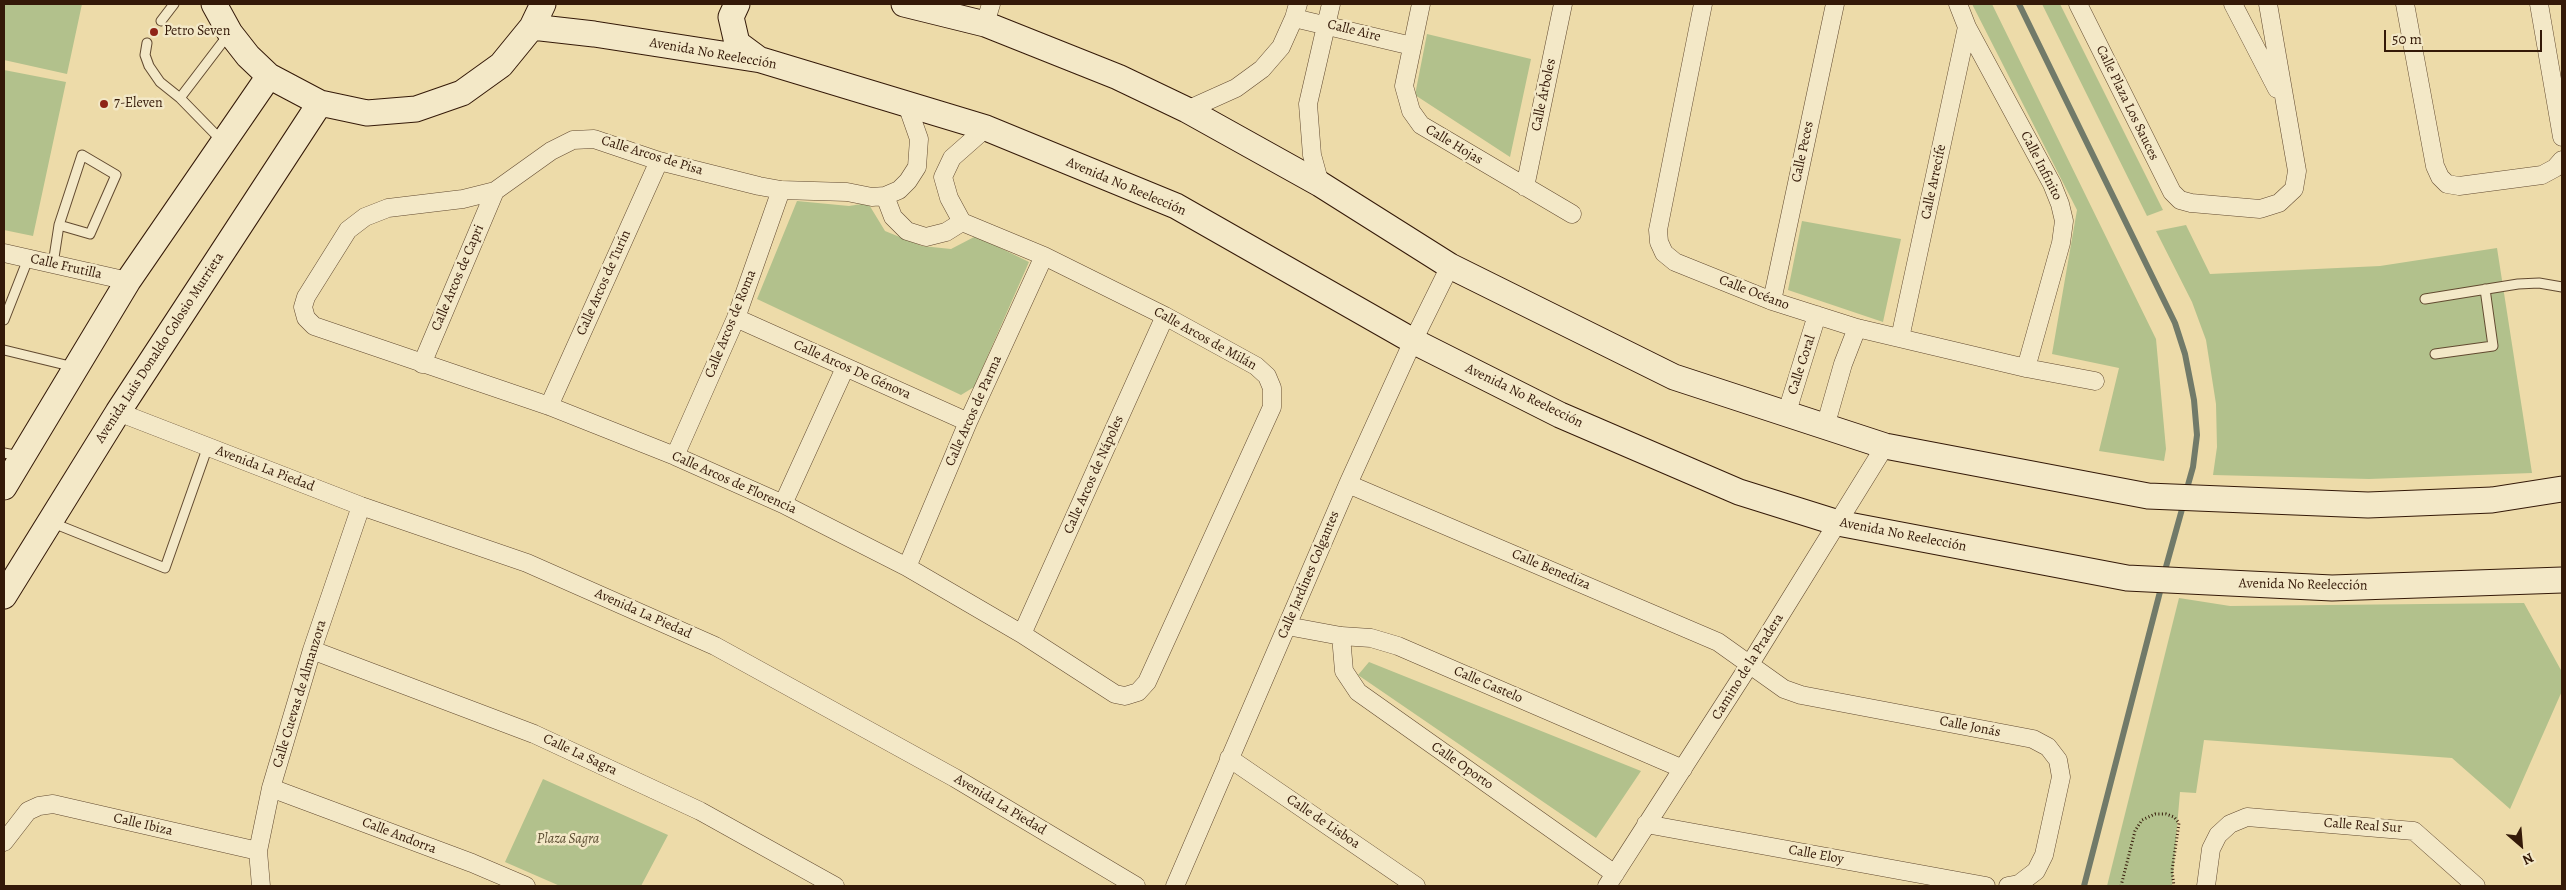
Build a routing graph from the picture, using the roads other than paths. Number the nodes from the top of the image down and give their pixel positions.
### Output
1 (174, 4) edge
2 (214, 4) edge
3 (543, 4) edge
4 (737, 4) edge
5 (904, 4) edge
6 (1331, 4) edge
7 (1421, 4) edge
8 (1564, 4) edge
9 (1703, 4) edge
10 (1835, 4) edge
11 (1958, 4) edge
12 (2078, 4) edge
13 (2233, 4) edge
14 (2268, 4) edge
15 (2405, 4) edge
16 (2539, 4) edge
17 (954, 9) edge
18 (1296, 11) edge
19 (988, 14) edge
20 (161, 21) dead end
21 (1326, 24) junction
22 (532, 27) junction
23 (1967, 27) junction
24 (230, 33) junction
25 (147, 43) dead end
26 (1412, 46) junction
27 (761, 60) junction
28 (269, 76) junction
29 (180, 98) junction
30 (906, 102) junction
31 (320, 103) junction
32 (2285, 103) junction
33 (1187, 110) junction
34 (986, 128) junction
35 (2562, 137) edge
36 (222, 141) junction
37 (2562, 160) edge
38 (658, 161) junction
39 (916, 167) junction
40 (943, 177) junction
41 (1320, 184) junction
42 (1525, 187) junction
43 (782, 190) junction
44 (495, 191) junction
45 (886, 196) junction
46 (1572, 214) dead end
47 (962, 222) junction
48 (59, 225) junction
49 (4, 253) edge
50 (1044, 256) junction
51 (28, 259) junction
52 (53, 264) junction
53 (1450, 266) junction
54 (128, 281) junction
55 (2562, 288) edge
56 (2485, 289) junction
57 (2425, 299) dead end
58 (1772, 301) junction
59 (1817, 315) junction
60 (1165, 316) junction
61 (306, 318) joint
62 (736, 318) junction
63 (4, 320) edge
64 (1857, 328) junction
65 (1900, 338) junction
66 (1413, 341) junction
67 (4, 350) edge
68 (2436, 354) dead end
69 (422, 364) junction
70 (77, 368) junction
71 (845, 368) junction
72 (2026, 368) junction
73 (2095, 381) dead end
74 (549, 406) junction
75 (118, 412) junction
76 (1786, 415) junction
77 (968, 422) junction
78 (1826, 427) junction
79 (208, 446) junction
80 (1885, 446) junction
81 (13, 454) edge
82 (676, 456) junction
83 (1348, 484) junction
84 (4, 487) edge
85 (2562, 489) edge
86 (783, 504) junction
87 (361, 506) junction
88 (50, 521) junction
89 (1838, 523) junction
90 (907, 567) junction
91 (2562, 580) edge
92 (4, 596) edge
93 (1287, 626) junction
94 (1022, 634) junction
95 (1341, 636) junction
96 (312, 650) junction
97 (1750, 664) junction
98 (1138, 692) joint
99 (1229, 758) junction
100 (1683, 769) junction
101 (271, 788) junction
102 (1646, 824) junction
103 (4, 842) edge
104 (258, 851) junction
105 (1611, 880) edge
106 (2014, 885) edge
107 (261, 886) edge
108 (526, 886) edge
109 (835, 886) edge
110 (1136, 886) edge
111 (1175, 886) edge
112 (1416, 886) edge
113 (1986, 886) edge
114 (2206, 886) edge
115 (2476, 886) edge

1 - 20 lane
2 - 24 main road
3 - 22 main road
4 - 27 main road
5 - 17 main road
6 - 21 street
7 - 26 street, Calle Hojas
8 - 42 street, Calle Árboles
9 - 58 street, Calle Océano
10 - 58 street, Calle Peces
11 - 23 street, Calle Infinito
12 - 32 street, Calle Plaza Los Sauces
13 - 32 street
14 - 32 street
15 - 37 street
16 - 35 street
17 - 19 main road
18 - 21 street, Calle Aire
18 - 33 street
19 - 33 main road
21 - 26 street, Calle Aire
21 - 41 street
22 - 27 main road, Avenida No Reelección
22 - 31 main road
23 - 65 street, Calle Arrecife
23 - 72 street, Calle Infinito
24 - 28 main road
24 - 29 lane
25 - 29 lane
26 - 42 street, Calle Hojas
27 - 30 main road, Avenida No Reelección
28 - 31 main road
28 - 36 main road
29 - 36 lane
30 - 34 main road, Avenida No Reelección
30 - 39 street
31 - 75 main road, Avenida Luis Donaldo Colosio Murrieta
33 - 41 main road
34 - 40 street
34 - 66 main road, Avenida No Reelección
36 - 54 main road
38 - 43 street, Calle Arcos de Pisa
38 - 44 street, Calle Arcos de Pisa
38 - 74 street, Calle Arcos de Turín
39 - 40 street
39 - 45 street
40 - 47 street
41 - 53 main road
42 - 46 street, Calle Hojas
43 - 45 street, Calle Arcos de Pisa
43 - 62 street, Calle Arcos de Roma
44 - 61 street, Calle Arcos de Pisa
44 - 69 street, Calle Arcos de Capri
45 - 47 street
47 - 50 street, Calle Arcos de Milán
48 - 48 lane
48 - 52 lane
49 - 51 street, Calle Frutilla
50 - 60 street, Calle Arcos de Milán
50 - 77 street, Calle Arcos de Parma
51 - 52 street, Calle Frutilla
51 - 63 lane
52 - 54 street, Calle Frutilla
53 - 66 street, Calle Jardines Colgantes
53 - 76 main road
54 - 70 main road
55 - 56 lane
56 - 57 lane
56 - 68 lane
58 - 59 street, Calle Océano
59 - 64 street, Calle Océano
59 - 76 street, Calle Coral
60 - 94 street, Calle Arcos de Nápoles
60 - 98 street, Calle Arcos de Milán
61 - 69 street, Calle Arcos de Florencia
62 - 71 street, Calle Arcos De Génova
62 - 82 street, Calle Arcos de Roma
64 - 65 street, Calle Océano
64 - 78 street
65 - 72 street, Calle Océano
66 - 83 street, Calle Jardines Colgantes
66 - 89 main road, Avenida No Reelección
67 - 70 lane
69 - 74 street, Calle Arcos de Florencia
70 - 81 main road
71 - 77 street, Calle Arcos De Génova
71 - 86 street
72 - 73 street, Calle Océano
74 - 82 street, Calle Arcos de Florencia
75 - 79 street, Avenida La Piedad
75 - 88 main road, Avenida Luis Donaldo Colosio Murrieta
76 - 78 main road
77 - 90 street, Calle Arcos de Parma
78 - 80 main road
79 - 87 street, Avenida La Piedad
79 - 88 lane
80 - 85 main road
80 - 89 street, Camino de la Pradera
81 - 84 main road
82 - 86 street, Calle Arcos de Florencia
83 - 93 street, Calle Jardines Colgantes
83 - 97 street, Calle Benediza
86 - 90 street, Calle Arcos de Florencia
87 - 96 street, Calle Cuevas de Almanzora
87 - 110 street, Avenida La Piedad
88 - 92 main road, Avenida Luis Donaldo Colosio Murrieta
89 - 91 main road, Avenida No Reelección
89 - 97 street, Camino de la Pradera
90 - 94 street, Calle Arcos de Florencia
93 - 95 street, Calle Castelo
93 - 99 street, Calle Jardines Colgantes
94 - 98 street, Calle Arcos de Florencia
95 - 100 street, Calle Castelo
95 - 105 street, Calle Oporto
96 - 101 street, Calle Cuevas de Almanzora
96 - 109 street, Calle La Sagra
97 - 100 street, Camino de la Pradera
97 - 106 street, Calle Jonás
99 - 111 street, Calle Jardines Colgantes
99 - 112 street, Calle de Lisboa
100 - 102 street, Camino de la Pradera
101 - 104 street, Calle Cuevas de Almanzora
101 - 108 street, Calle Andorra
102 - 105 street, Camino de la Pradera
102 - 113 street, Calle Eloy
103 - 104 street, Calle Ibiza
104 - 107 street, Calle Cuevas de Almanzora
114 - 115 street, Calle Real Sur

